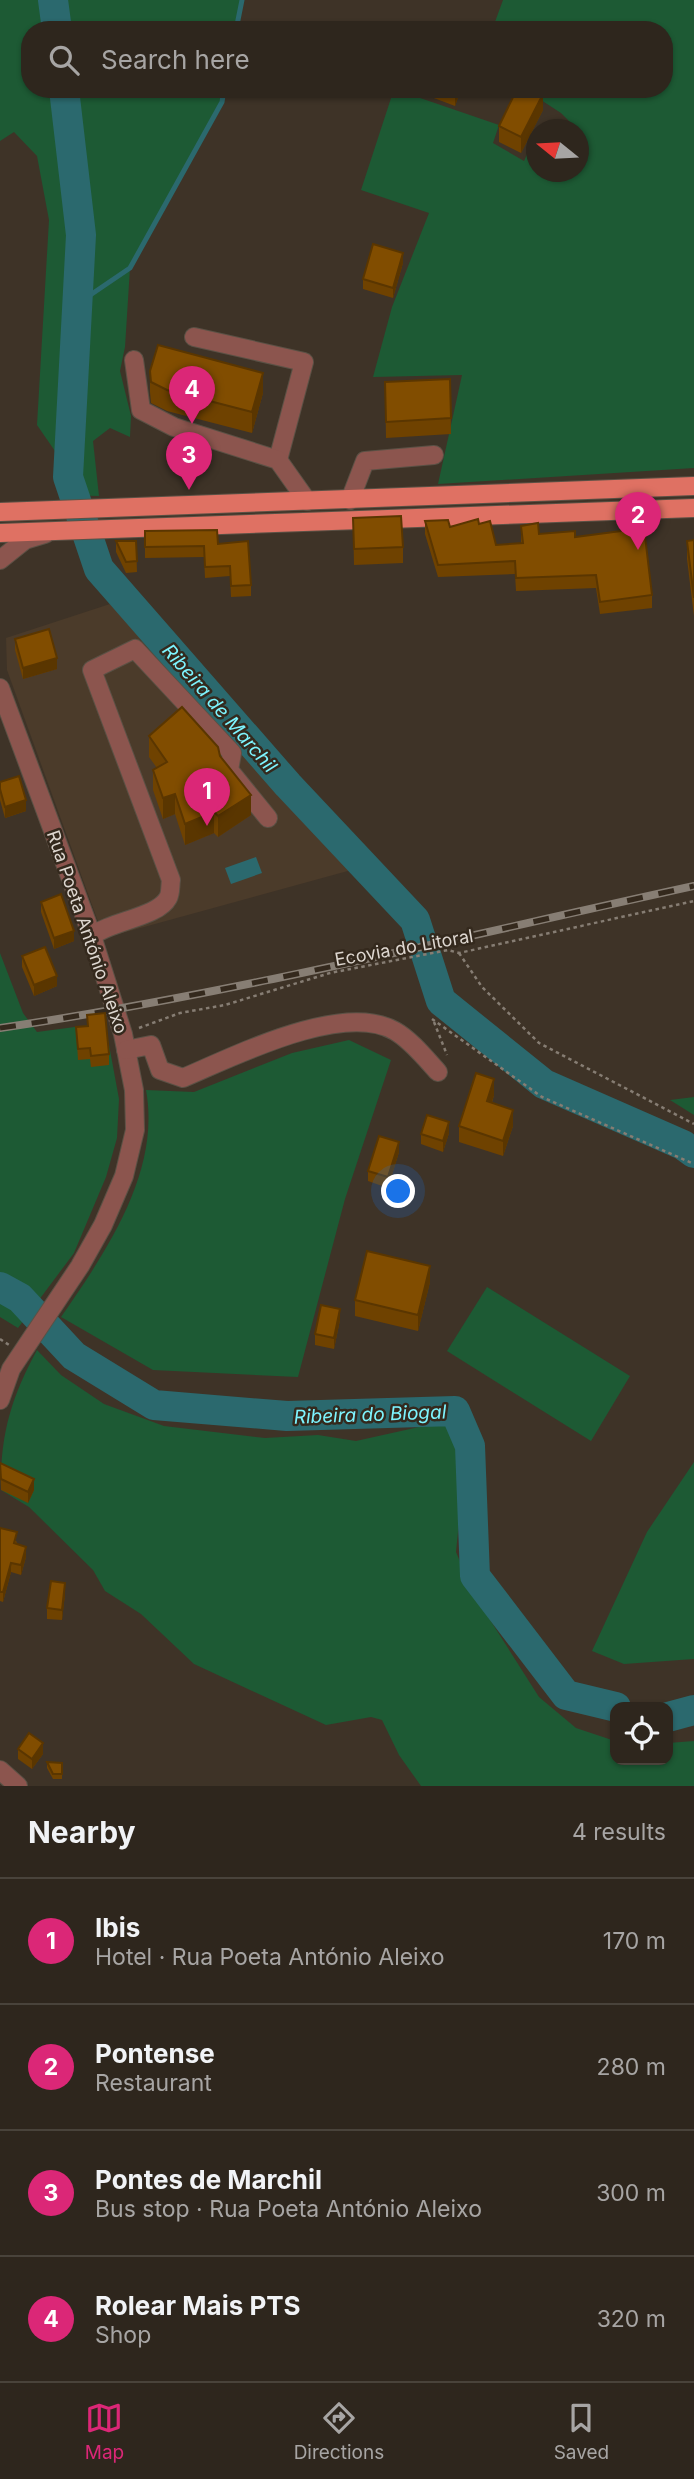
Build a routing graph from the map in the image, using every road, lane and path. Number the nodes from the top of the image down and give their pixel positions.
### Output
1 (194, 337) dead end
2 (134, 360) dead end
3 (434, 455) dead end
4 (278, 460) junction
5 (694, 486) edge
6 (349, 500) junction
7 (307, 502) junction
8 (694, 508) edge
9 (0, 512) edge
10 (55, 531) junction
11 (0, 533) edge
12 (0, 560) edge
13 (0, 688) edge
14 (268, 818) dead end
15 (694, 901) edge
16 (92, 936) junction
17 (459, 953) junction
18 (124, 1042) junction
19 (434, 1068) joint
20 (694, 1124) edge
21 (694, 1164) edge
22 (0, 1400) edge
23 (0, 1770) edge
24 (0, 1776) edge
25 (18, 1786) edge

1 - 4 street
2 - 4 street
3 - 6 street
4 - 7 street
5 - 6 main road
6 - 7 main road
7 - 9 main road
8 - 10 main road
10 - 11 main road
10 - 12 street
13 - 16 street, Rua Poeta António Aleixo
14 - 16 street
15 - 17 path, Ecovia do Litoral
16 - 18 street, Rua Poeta António Aleixo
17 - 18 path, Ecovia do Litoral
17 - 20 path
18 - 19 street
18 - 22 street, Rua Poeta António Aleixo
19 - 21 path
23 - 25 street
24 - 25 street

